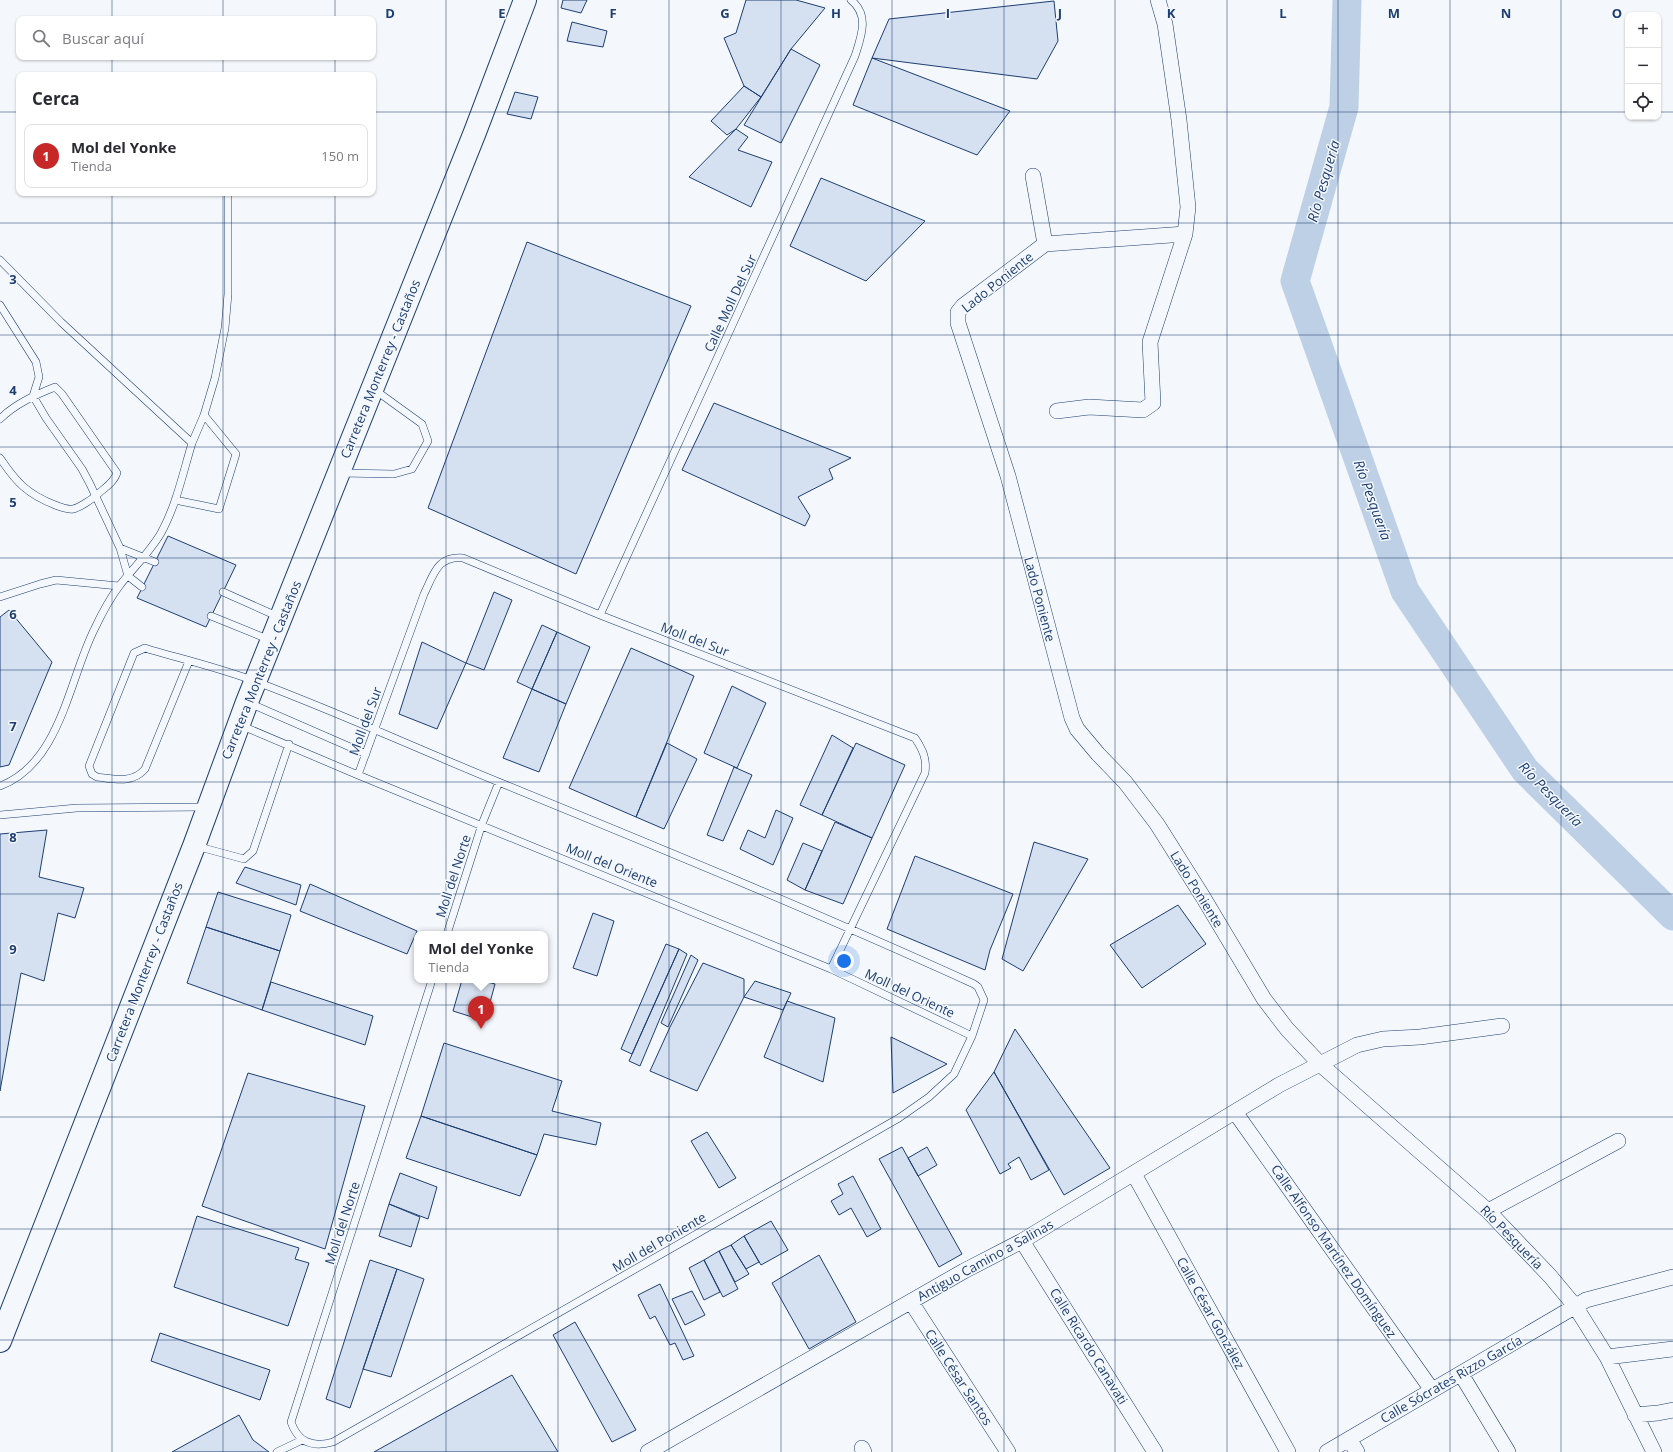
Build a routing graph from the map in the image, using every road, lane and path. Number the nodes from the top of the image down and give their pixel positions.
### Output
1 (525, 0) edge
2 (851, 0) edge
3 (1158, 0) edge
4 (1033, 176) dead end
5 (228, 196) edge
6 (1185, 234) junction
7 (1045, 244) junction
8 (0, 260) edge
9 (0, 305) edge
10 (372, 388) junction
11 (33, 396) junction
12 (1057, 411) dead end
13 (204, 414) junction
14 (0, 419) edge
15 (192, 444) junction
16 (0, 458) edge
17 (339, 473) junction
18 (95, 497) junction
19 (175, 500) junction
20 (120, 548) junction
21 (145, 557) junction
22 (155, 562) dead end
23 (128, 576) junction
24 (119, 586) junction
25 (142, 587) dead end
26 (223, 592) dead end
27 (0, 598) edge
28 (600, 615) junction
29 (211, 616) dead end
30 (281, 618) junction
31 (272, 640) junction
32 (189, 661) junction
33 (255, 682) junction
34 (247, 702) junction
35 (239, 724) junction
36 (375, 729) junction
37 (289, 744) junction
38 (366, 754) junction
39 (358, 774) junction
40 (499, 782) junction
41 (0, 786) edge
42 (208, 807) junction
43 (0, 815) edge
44 (482, 824) junction
45 (194, 846) junction
46 (850, 928) junction
47 (448, 931) edge
48 (831, 969) junction
49 (431, 983) edge
50 (1502, 1026) dead end
51 (972, 1036) junction
52 (1320, 1064) junction
53 (1236, 1112) junction
54 (1618, 1141) dead end
55 (1134, 1174) junction
56 (1488, 1211) junction
57 (1022, 1241) junction
58 (1673, 1277) edge
59 (911, 1302) junction
60 (1575, 1306) junction
61 (0, 1341) edge
62 (1673, 1349) edge
63 (1607, 1357) junction
64 (1461, 1374) junction
65 (1432, 1390) junction
66 (1673, 1410) edge
67 (1635, 1415) junction
68 (1349, 1439) junction
69 (302, 1440) junction
70 (666, 1448) edge
71 (277, 1452) edge
72 (648, 1452) edge
73 (1008, 1452) edge
74 (1155, 1452) edge
75 (1288, 1452) edge
76 (1327, 1452) edge
77 (1357, 1452) edge
78 (1508, 1452) edge
79 (1654, 1452) edge

1 - 10 main road, Carretera Monterrey - Castaños
2 - 28 lane, Calle Moll Del Sur
3 - 6 street
4 - 7 street
5 - 13 lane
6 - 7 street, Lado Poniente
6 - 12 street
7 - 52 street, Lado Poniente
8 - 15 lane
9 - 11 lane
10 - 17 main road, Carretera Monterrey - Castaños
10 - 17 lane
11 - 14 lane
11 - 18 lane
11 - 18 lane
13 - 15 lane
13 - 19 lane
15 - 19 lane
16 - 18 lane
17 - 30 main road, Carretera Monterrey - Castaños
18 - 20 lane
19 - 21 lane
20 - 21 lane
20 - 23 lane
21 - 22 lane
21 - 23 lane
23 - 24 lane
23 - 25 lane
24 - 27 lane
24 - 41 lane
26 - 30 lane
28 - 36 lane, Moll del Sur
28 - 46 lane, Moll del Sur
29 - 31 lane
30 - 31 main road, Carretera Monterrey - Castaños
31 - 33 main road, Carretera Monterrey - Castaños
32 - 32 lane, Moll del Poniente
32 - 33 lane, Moll del Poniente
33 - 34 main road, Carretera Monterrey - Castaños
33 - 36 lane, Moll del Poniente
34 - 35 main road, Carretera Monterrey - Castaños
34 - 38 lane
35 - 37 lane, Moll del Oriente
35 - 42 main road, Carretera Monterrey - Castaños
36 - 38 lane, Moll del Sur
36 - 40 lane, Moll del Poniente
37 - 39 lane, Moll del Oriente
37 - 45 lane
38 - 39 lane, Moll del Sur
39 - 44 lane, Moll del Oriente
40 - 44 lane, Moll del Norte
40 - 46 lane, Moll del Poniente
42 - 43 lane
42 - 45 main road, Carretera Monterrey - Castaños
44 - 47 lane, Moll del Norte
44 - 48 lane, Moll del Oriente
45 - 61 main road, Carretera Monterrey - Castaños
46 - 48 lane, Moll del Sur
46 - 51 lane, Moll del Poniente
48 - 51 lane, Moll del Oriente
49 - 69 lane, Moll del Norte
50 - 52 street, Antiguo Camino a Salinas
51 - 69 lane, Moll del Poniente
52 - 53 street, Antiguo Camino a Salinas
52 - 56 street, Río Pesquería
53 - 55 street, Antiguo Camino a Salinas
53 - 65 street, Calle Alfonso Martínez Domínguez
54 - 56 street
55 - 57 street, Antiguo Camino a Salinas
55 - 75 street, Calle César González
56 - 60 street, Río Pesquería
57 - 59 street, Antiguo Camino a Salinas
57 - 74 street, Calle Ricardo Canavati
58 - 60 street, Calle Sócrates Rizzo García
59 - 70 street, Antiguo Camino a Salinas
59 - 73 street, Calle César Santos
60 - 63 street, Río Pesquería
60 - 64 street, Calle Sócrates Rizzo García
62 - 63 street
63 - 67 street, Río Pesquería
64 - 65 street, Calle Sócrates Rizzo García
64 - 78 street
65 - 68 street, Calle Sócrates Rizzo García
66 - 67 street
67 - 79 street, Río Pesquería
68 - 76 street, Calle Sócrates Rizzo García
68 - 77 street
69 - 71 lane
70 - 72 street, Antiguo Camino a Salinas

